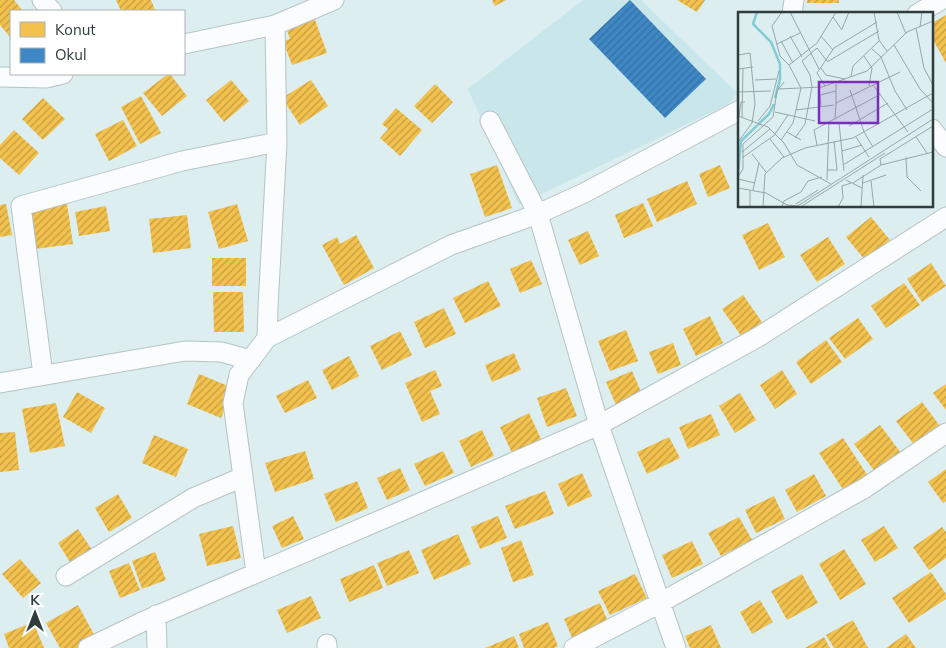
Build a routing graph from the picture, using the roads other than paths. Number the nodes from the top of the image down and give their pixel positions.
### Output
1 (42, 0) edge
2 (334, 0) edge
3 (941, 0) edge
4 (51, 10) edge
5 (920, 12) edge
6 (274, 25) junction
7 (185, 44) edge
8 (59, 75) edge
9 (0, 77) edge
10 (738, 111) edge
11 (490, 121) dead end
12 (934, 131) edge
13 (277, 142) junction
14 (946, 147) edge
15 (538, 214) junction
16 (946, 217) edge
17 (268, 338) junction
18 (251, 360) junction
19 (44, 375) junction
20 (0, 383) edge
21 (599, 425) junction
22 (946, 433) edge
23 (243, 477) junction
24 (256, 573) junction
25 (66, 576) dead end
26 (660, 603) junction
27 (156, 615) junction
28 (88, 648) edge
29 (157, 648) edge
30 (574, 648) edge
31 (676, 648) edge

1 - 4 street
2 - 6 street
3 - 5 street
6 - 7 street
6 - 13 street
8 - 9 street
10 - 15 street
11 - 15 street
12 - 14 street
13 - 17 street
13 - 19 street
15 - 17 street
15 - 21 street
16 - 21 street
17 - 18 street
18 - 19 street
18 - 23 street
19 - 20 street
21 - 24 street
21 - 26 street
22 - 26 street
23 - 24 street
23 - 25 street
24 - 27 street
26 - 30 street
26 - 31 street
27 - 28 street
27 - 29 street

